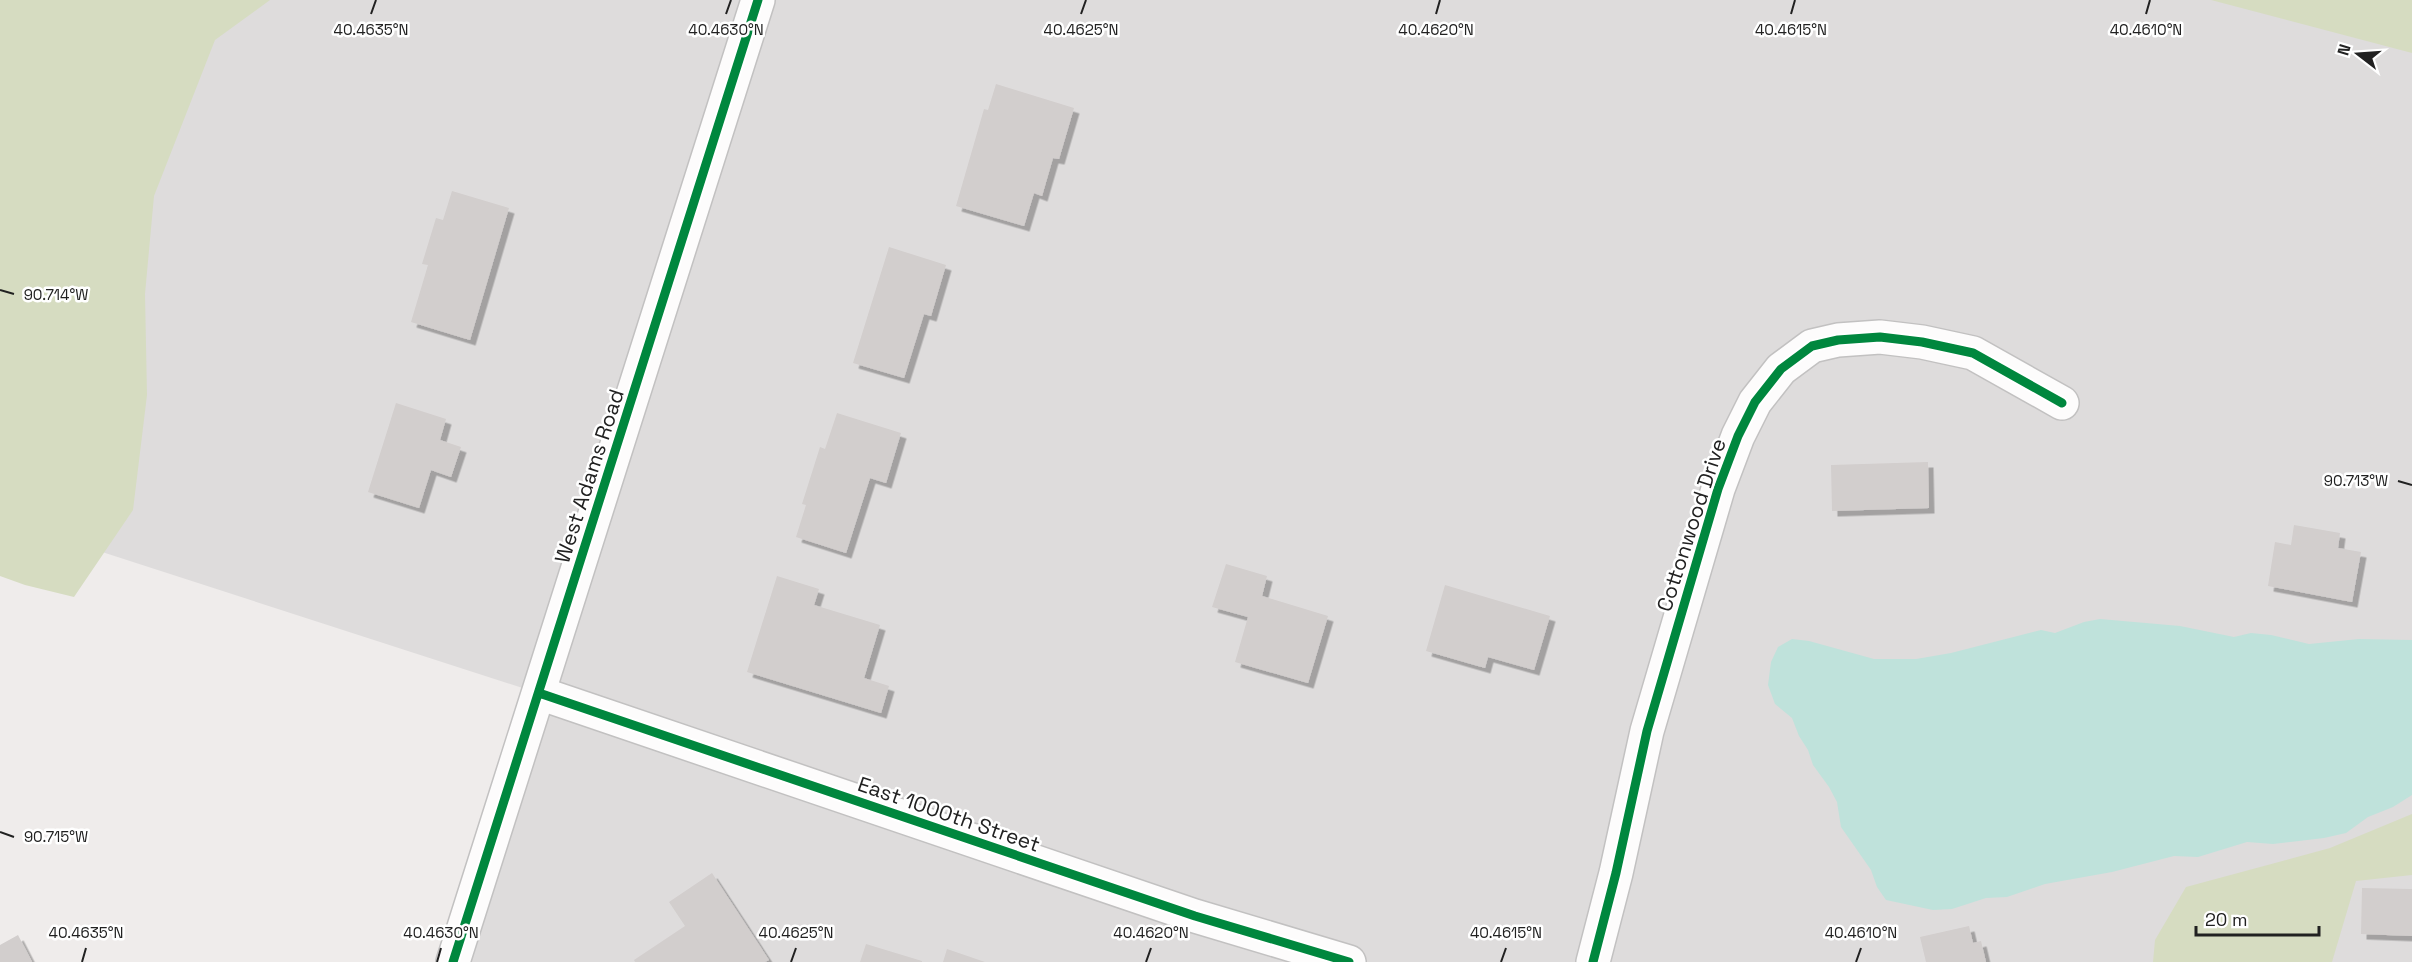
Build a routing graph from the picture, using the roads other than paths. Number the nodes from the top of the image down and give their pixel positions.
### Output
1 (758, 0) edge
2 (2062, 403) dead end
3 (539, 693) junction
4 (453, 962) edge
5 (1349, 962) edge
6 (1593, 962) edge

1 - 3 street, West Adams Road
2 - 6 street, Cottonwood Drive
3 - 4 street, West Adams Road
3 - 5 street, East 1000th Street

